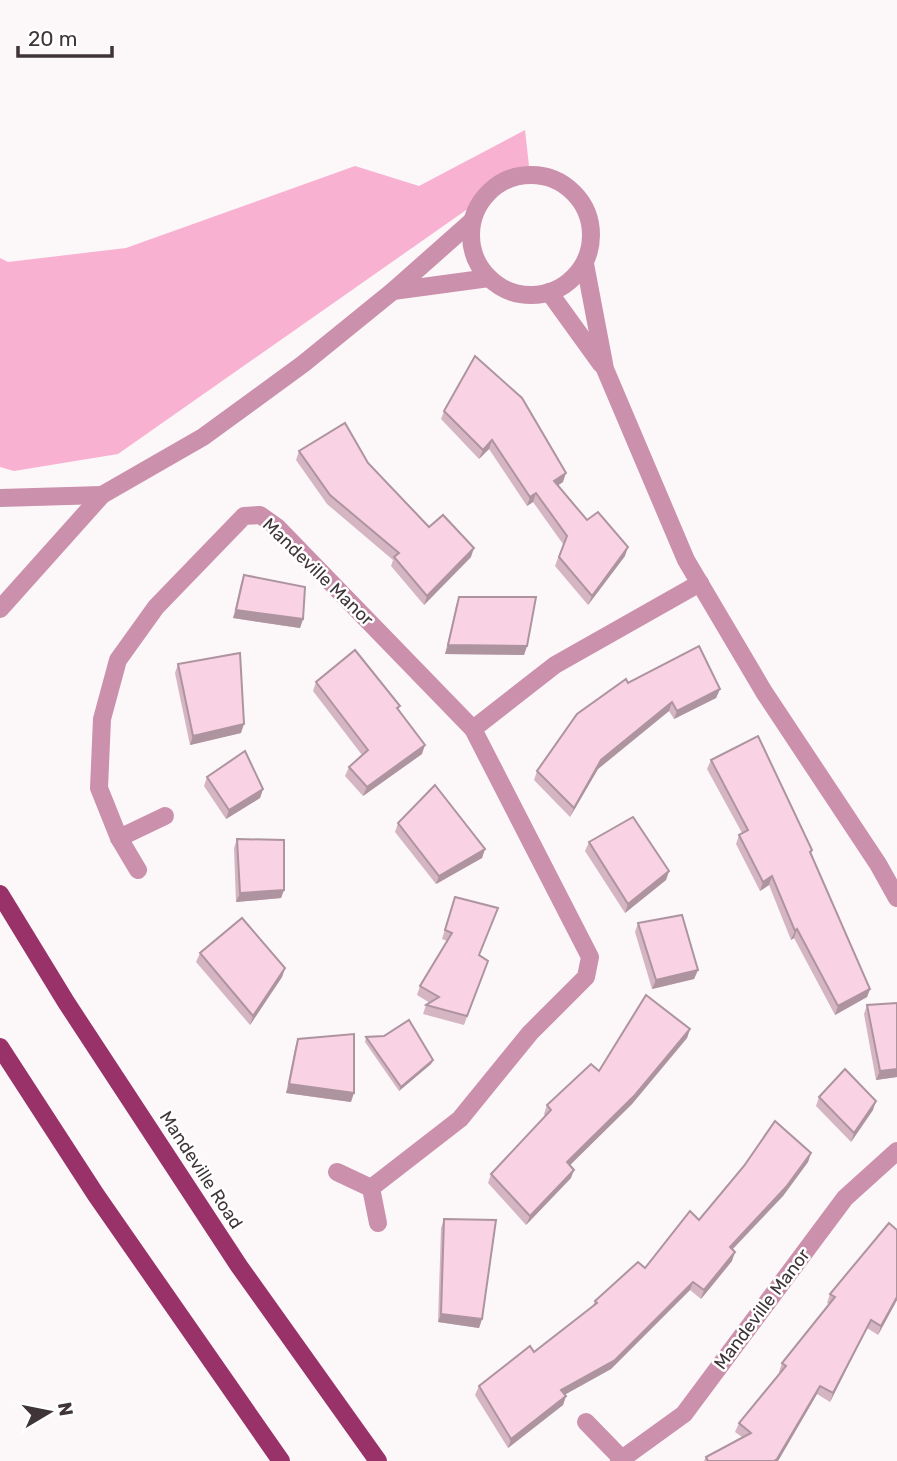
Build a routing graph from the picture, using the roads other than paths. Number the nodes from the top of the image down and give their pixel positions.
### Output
1 (472, 221) junction
2 (585, 264) junction
3 (489, 278) junction
4 (393, 291) junction
5 (549, 292) junction
6 (606, 369) junction
7 (102, 495) junction
8 (0, 498) edge
9 (700, 583) junction
10 (0, 609) edge
11 (473, 729) junction
12 (165, 816) dead end
13 (118, 838) junction
14 (138, 870) dead end
15 (0, 894) edge
16 (897, 898) edge
17 (0, 1047) edge
18 (897, 1152) edge
19 (337, 1172) dead end
20 (370, 1188) junction
21 (378, 1223) dead end
22 (586, 1422) dead end
23 (620, 1460) edge
24 (281, 1461) edge
25 (378, 1461) edge

1 - 2 street
1 - 3 street
1 - 4 street
2 - 5 street
2 - 6 street
3 - 4 street
3 - 5 street
4 - 7 street
5 - 6 street
6 - 9 street
7 - 8 street
7 - 10 street
9 - 11 street
9 - 16 street
11 - 13 street, Mandeville Manor
11 - 20 street, Mandeville Manor
12 - 13 street
13 - 14 street, Mandeville Manor
15 - 25 main road, Mandeville Road
17 - 24 main road
18 - 23 street, Mandeville Manor
19 - 20 street
20 - 21 street
22 - 23 street, Mandeville Manor

